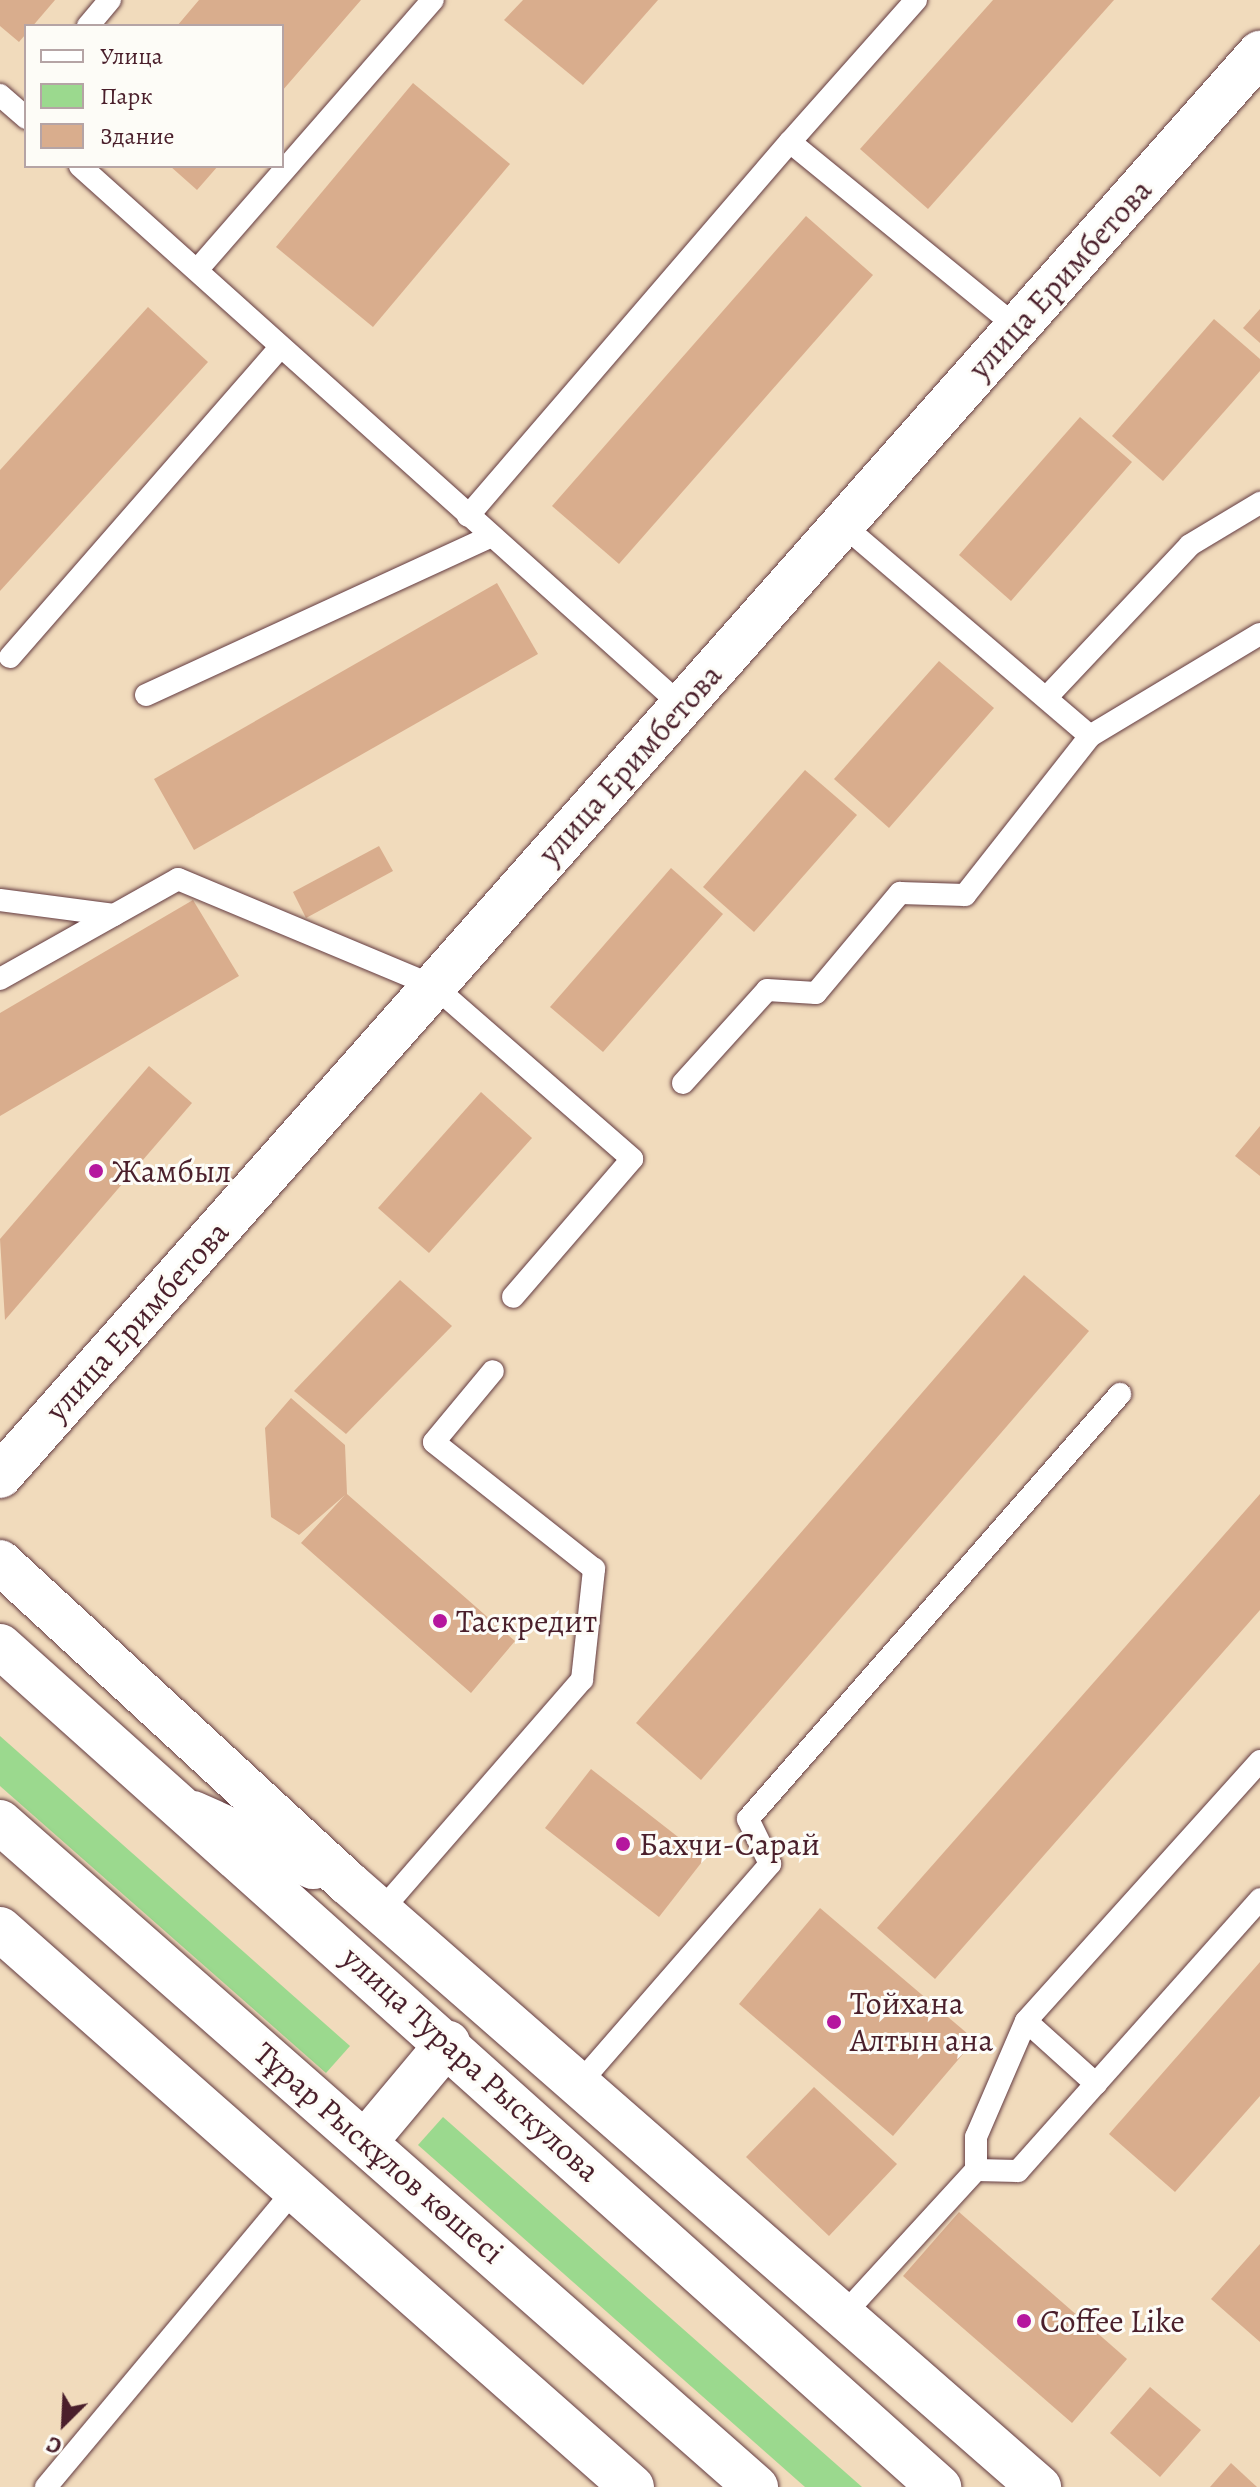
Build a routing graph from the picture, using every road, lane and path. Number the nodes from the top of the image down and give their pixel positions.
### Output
1 (110, 0) edge
2 (433, 0) edge
3 (916, 0) edge
4 (90, 24) edge
5 (1260, 53) edge
6 (790, 142) junction
7 (82, 168) edge
8 (198, 269) junction
9 (1017, 327) junction
10 (280, 347) junction
11 (1260, 503) edge
12 (468, 516) junction
13 (842, 524) junction
14 (491, 536) junction
15 (1260, 634) edge
16 (10, 657) dead end
17 (146, 695) dead end
18 (1046, 698) junction
19 (682, 706) junction
20 (1090, 736) junction
21 (0, 900) edge
22 (114, 915) junction
23 (0, 979) edge
24 (434, 986) junction
25 (683, 1083) dead end
26 (513, 1297) dead end
27 (493, 1371) dead end
28 (1120, 1394) dead end
29 (0, 1476) edge
30 (0, 1562) edge
31 (0, 1646) edge
32 (1260, 1761) edge
33 (186, 1810) junction
34 (0, 1822) edge
35 (348, 1883) junction
36 (1260, 1899) edge
37 (380, 1912) junction
38 (0, 1929) edge
39 (1026, 2021) junction
40 (448, 2043) junction
41 (1096, 2084) junction
42 (578, 2085) junction
43 (366, 2141) junction
44 (976, 2170) junction
45 (295, 2189) junction
46 (844, 2314) junction
47 (46, 2487) edge
48 (632, 2487) edge
49 (756, 2487) edge
50 (939, 2487) edge
51 (1039, 2487) edge

1 - 4 lane
2 - 8 lane
3 - 6 lane
5 - 9 street, улица Еримбетова
6 - 9 lane
6 - 12 lane
7 - 8 lane
8 - 10 lane
9 - 13 street, улица Еримбетова
10 - 12 lane
10 - 16 lane
11 - 18 lane
12 - 14 lane
13 - 18 lane
13 - 19 street, улица Еримбетова
14 - 17 lane
14 - 19 lane
15 - 20 lane
18 - 20 lane
19 - 24 street, улица Еримбетова
20 - 25 lane
21 - 22 lane
22 - 23 lane
22 - 24 lane
24 - 26 lane
24 - 29 street, улица Еримбетова
27 - 37 lane
28 - 42 lane
30 - 35 street
31 - 33 street, улица Турара Рыскулова
32 - 39 lane
33 - 35 street
33 - 40 street, улица Турара Рыскулова
34 - 43 street, Тұрар Рыскұлов көшесі
35 - 37 street
36 - 41 lane
37 - 42 street
38 - 45 street
39 - 41 lane
39 - 44 lane
40 - 43 street
40 - 50 street, улица Турара Рыскулова
41 - 44 lane
42 - 46 street
43 - 49 street, Тұрар Рыскұлов көшесі
44 - 46 lane
45 - 47 lane
45 - 48 street
46 - 51 street

